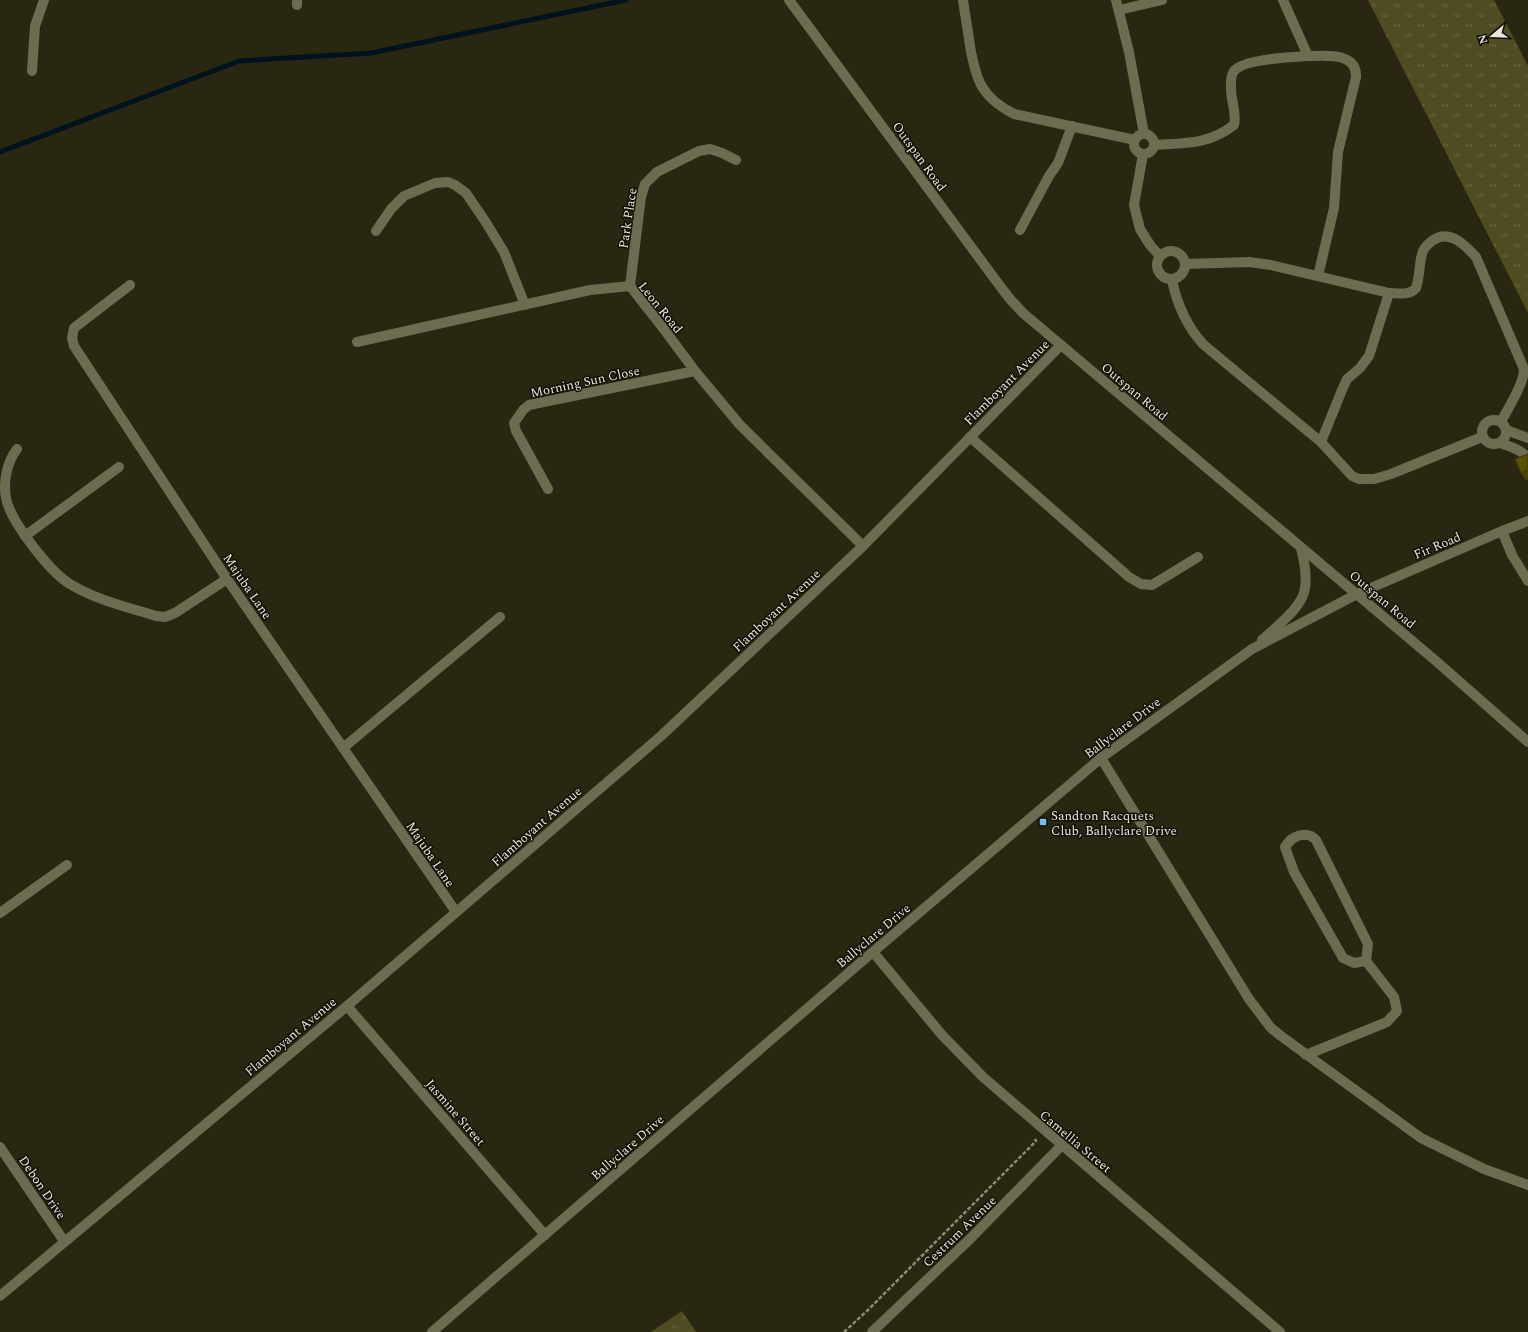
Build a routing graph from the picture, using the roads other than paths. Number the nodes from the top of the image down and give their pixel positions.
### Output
1 (44, 0) edge
2 (789, 0) edge
3 (963, 0) edge
4 (1162, 0) edge
5 (1283, 0) edge
6 (1118, 5) edge
7 (1308, 56) junction
8 (32, 71) dead end
9 (1072, 126) junction
10 (1144, 134) junction
11 (1135, 140) junction
12 (1154, 145) junction
13 (1143, 154) junction
14 (736, 160) dead end
15 (1020, 230) dead end
16 (376, 231) dead end
17 (1160, 256) junction
18 (1186, 264) junction
19 (1318, 276) junction
20 (1172, 280) junction
21 (130, 285) dead end
22 (630, 286) junction
23 (1389, 293) junction
24 (524, 305) junction
25 (357, 342) dead end
26 (1061, 345) junction
27 (695, 371) junction
28 (1504, 426) junction
29 (970, 437) junction
30 (1482, 437) junction
31 (1528, 438) edge
32 (1321, 442) junction
33 (1500, 443) junction
34 (18, 449) dead end
35 (1528, 458) edge
36 (119, 467) dead end
37 (548, 489) dead end
38 (1528, 521) edge
39 (1502, 531) junction
40 (25, 536) junction
41 (863, 546) junction
42 (1301, 548) junction
43 (1198, 557) dead end
44 (227, 579) junction
45 (1528, 581) edge
46 (1357, 594) junction
47 (500, 617) dead end
48 (1252, 649) junction
49 (1528, 742) edge
50 (343, 748) junction
51 (1101, 758) junction
52 (67, 865) dead end
53 (456, 912) junction
54 (0, 913) edge
55 (873, 952) junction
56 (1366, 961) junction
57 (347, 1006) junction
58 (1306, 1055) junction
59 (1061, 1146) junction
60 (0, 1147) edge
61 (1528, 1185) edge
62 (545, 1235) junction
63 (64, 1241) junction
64 (0, 1296) edge
65 (432, 1332) edge
66 (873, 1332) edge
67 (1280, 1332) edge

1 - 8 street
2 - 26 street, Outspan Road
3 - 9 street
4 - 6 street
5 - 7 street
6 - 10 street
7 - 12 street
7 - 19 street
9 - 11 street
9 - 15 street
10 - 11 street
10 - 12 street
11 - 13 street
12 - 13 street
13 - 17 street
14 - 22 street, Park Place
16 - 24 street
17 - 18 street
17 - 20 street
18 - 19 street
18 - 20 street
19 - 23 street
20 - 32 street
21 - 44 street, Majuba Lane
22 - 24 street, Leon Road
22 - 27 street, Leon Road
23 - 28 street
23 - 32 street
24 - 25 street, Leon Road
26 - 29 street, Flamboyant Avenue
26 - 42 street, Outspan Road
27 - 37 street, Morning Sun Close
27 - 41 street, Leon Road
28 - 30 street
28 - 31 street
28 - 33 street
29 - 41 street, Flamboyant Avenue
29 - 43 street
30 - 32 street
30 - 33 street
33 - 35 street
34 - 40 street
36 - 40 street
38 - 39 street, Fir Road
39 - 45 street
39 - 46 street, Fir Road
40 - 44 street
41 - 53 street, Flamboyant Avenue
42 - 46 street, Outspan Road
42 - 48 street
44 - 50 street, Majuba Lane
46 - 48 street, Ballyclare Drive
46 - 49 street, Outspan Road
47 - 50 street
48 - 51 street, Ballyclare Drive
50 - 53 street, Majuba Lane
51 - 55 street, Ballyclare Drive
51 - 58 street
52 - 54 street
53 - 57 street, Flamboyant Avenue
55 - 59 street, Camellia Street
55 - 62 street, Ballyclare Drive
56 - 56 street
56 - 58 street
57 - 62 street, Jasmine Street
57 - 63 street, Flamboyant Avenue
58 - 61 street
59 - 66 street, Cestrum Avenue
59 - 67 street, Camellia Street
60 - 63 street, Debon Drive
62 - 65 street, Ballyclare Drive
63 - 64 street, Flamboyant Avenue

